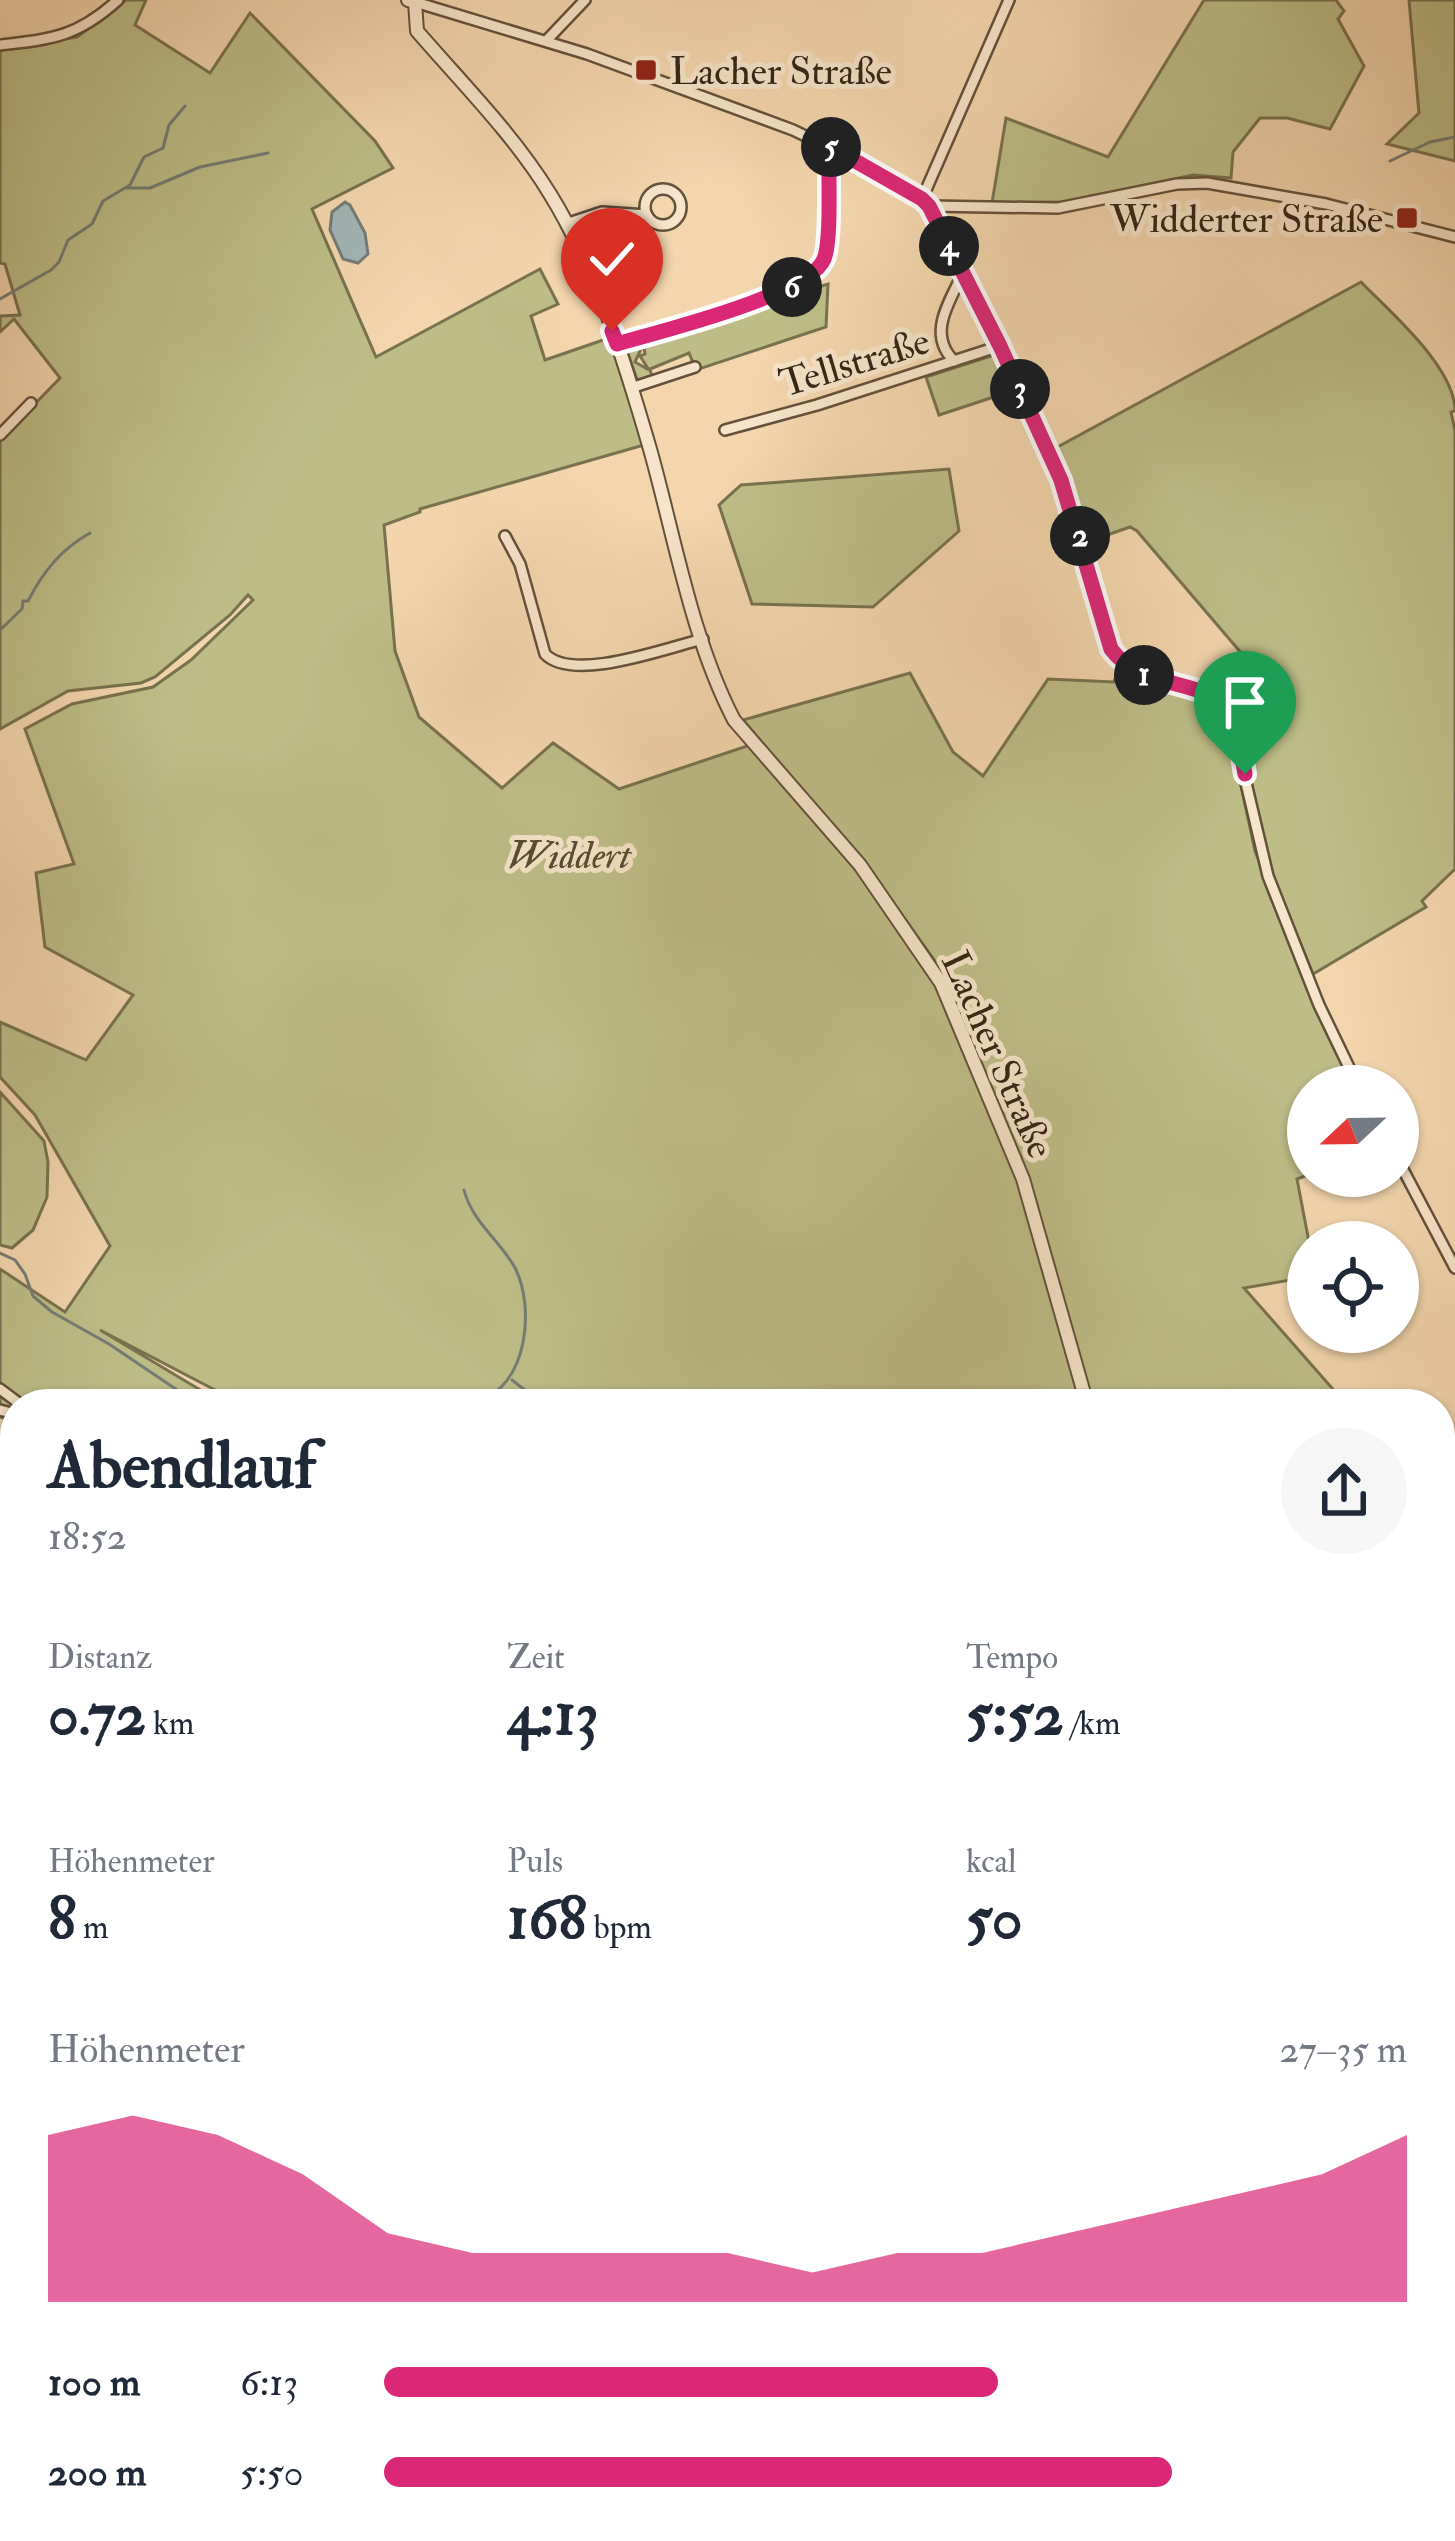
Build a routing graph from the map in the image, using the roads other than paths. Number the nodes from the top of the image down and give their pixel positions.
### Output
1 (118, 0) edge
2 (585, 0) edge
3 (1009, 0) edge
4 (411, 1) edge
5 (547, 41) junction
6 (0, 45) edge
7 (829, 146) junction
8 (926, 202) junction
9 (647, 215) dead end
10 (566, 224) junction
11 (1451, 237) edge
12 (1455, 251) edge
13 (962, 274) junction
14 (617, 344) junction
15 (1000, 346) junction
16 (954, 361) junction
17 (695, 367) dead end
18 (631, 388) junction
19 (31, 403) dead end
20 (725, 430) dead end
21 (0, 435) edge
22 (506, 536) dead end
23 (703, 639) junction
24 (1348, 1065) edge
25 (1418, 1197) edge
26 (1455, 1268) edge
27 (1083, 1389) edge

1 - 6 street
2 - 5 street
3 - 8 street
4 - 5 street
4 - 10 street, Lacher Straße
5 - 7 street
7 - 8 street
7 - 14 street
8 - 11 street
8 - 13 street
9 - 10 street
10 - 14 street, Lacher Straße
11 - 12 street
13 - 15 street
13 - 16 street
14 - 18 street, Lacher Straße
15 - 16 street, Tellstraße
15 - 24 street
16 - 20 street, Tellstraße
17 - 18 street
18 - 23 street, Lacher Straße
19 - 21 street
22 - 23 street
23 - 27 street, Lacher Straße
25 - 26 street

